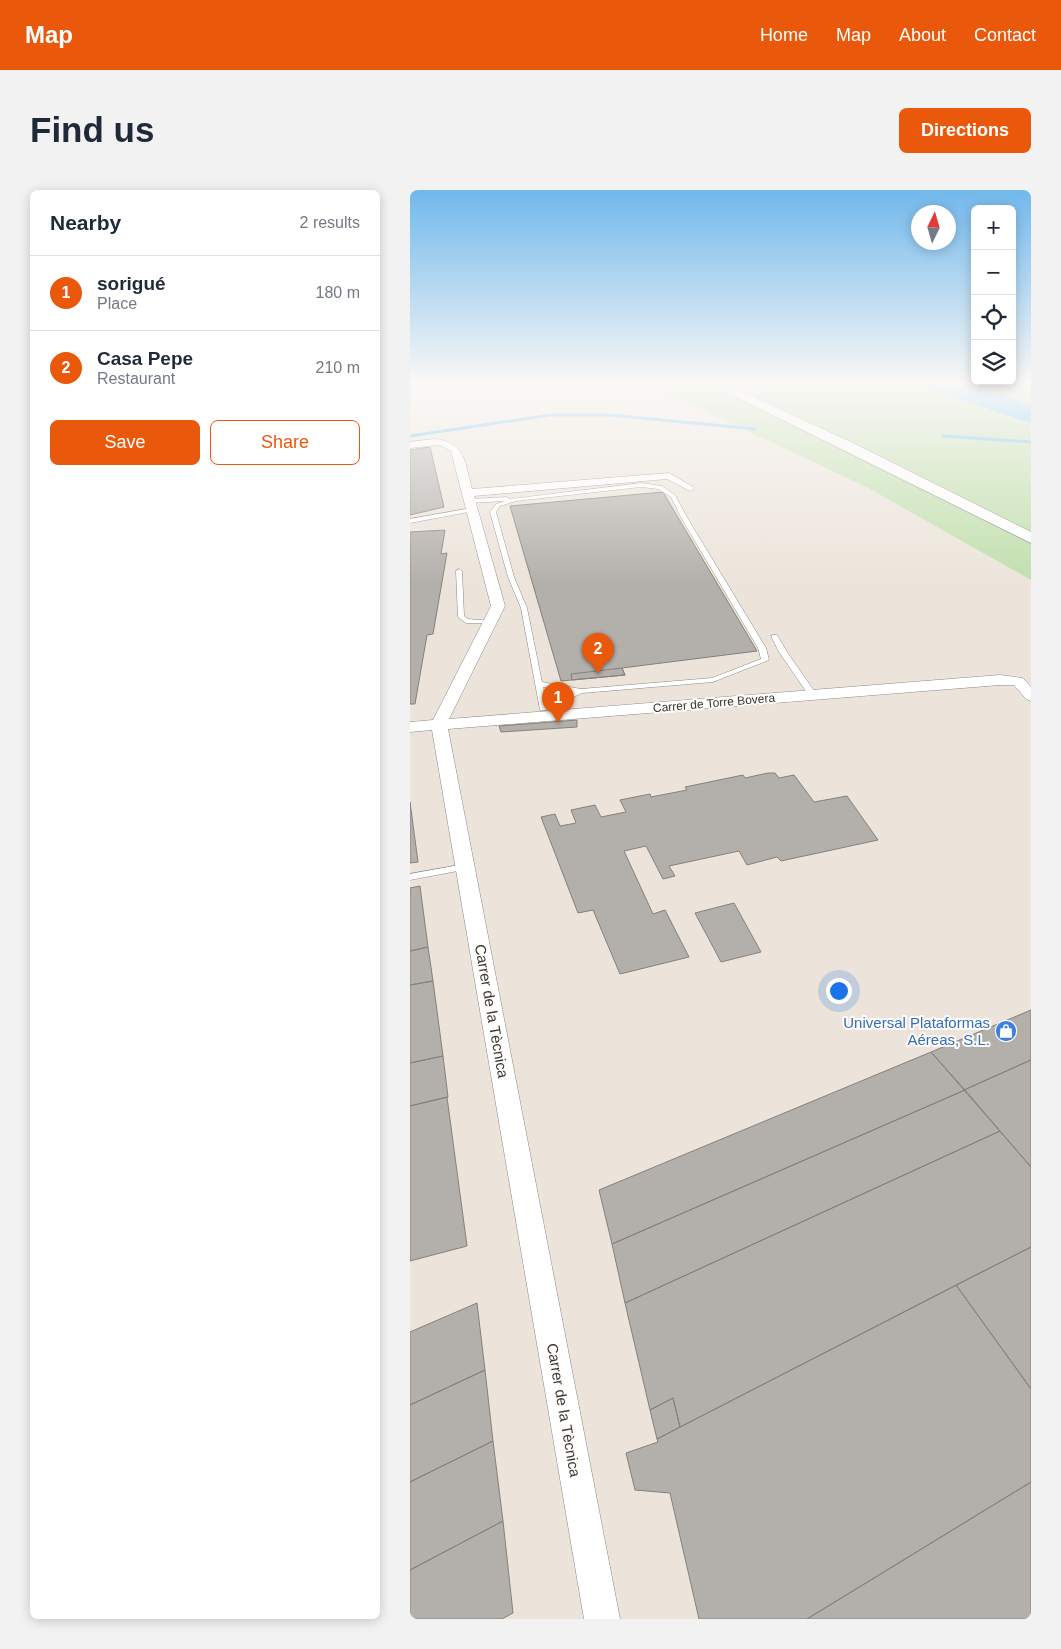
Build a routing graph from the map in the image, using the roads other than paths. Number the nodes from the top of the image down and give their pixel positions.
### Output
1 (456, 450) edge
2 (855, 450) edge
3 (886, 450) edge
4 (904, 458) dead end
5 (690, 488) dead end
6 (515, 499) junction
7 (470, 501) junction
8 (410, 521) edge
9 (1031, 538) edge
10 (458, 571) dead end
11 (490, 622) junction
12 (775, 636) dead end
13 (539, 684) junction
14 (581, 691) junction
15 (813, 695) junction
16 (1031, 696) edge
17 (543, 712) junction
18 (439, 724) junction
19 (410, 727) edge
20 (465, 867) junction
21 (410, 877) edge
22 (602, 1619) edge

1 - 7 street
2 - 9 highway
3 - 4 highway
5 - 7 street
6 - 7 lane
6 - 13 lane
6 - 14 lane
7 - 8 lane
7 - 11 street
10 - 11 lane
11 - 18 street
12 - 15 lane
13 - 14 lane
13 - 17 lane
14 - 17 lane
15 - 16 street, Carrer de Torre Bovera
15 - 17 street, Carrer de Torre Bovera
17 - 18 street, Carrer de Torre Bovera
18 - 19 street, Carrer de Torre Bovera
18 - 20 street, Carrer de la Tècnica
20 - 21 lane
20 - 22 street, Carrer de la Tècnica

